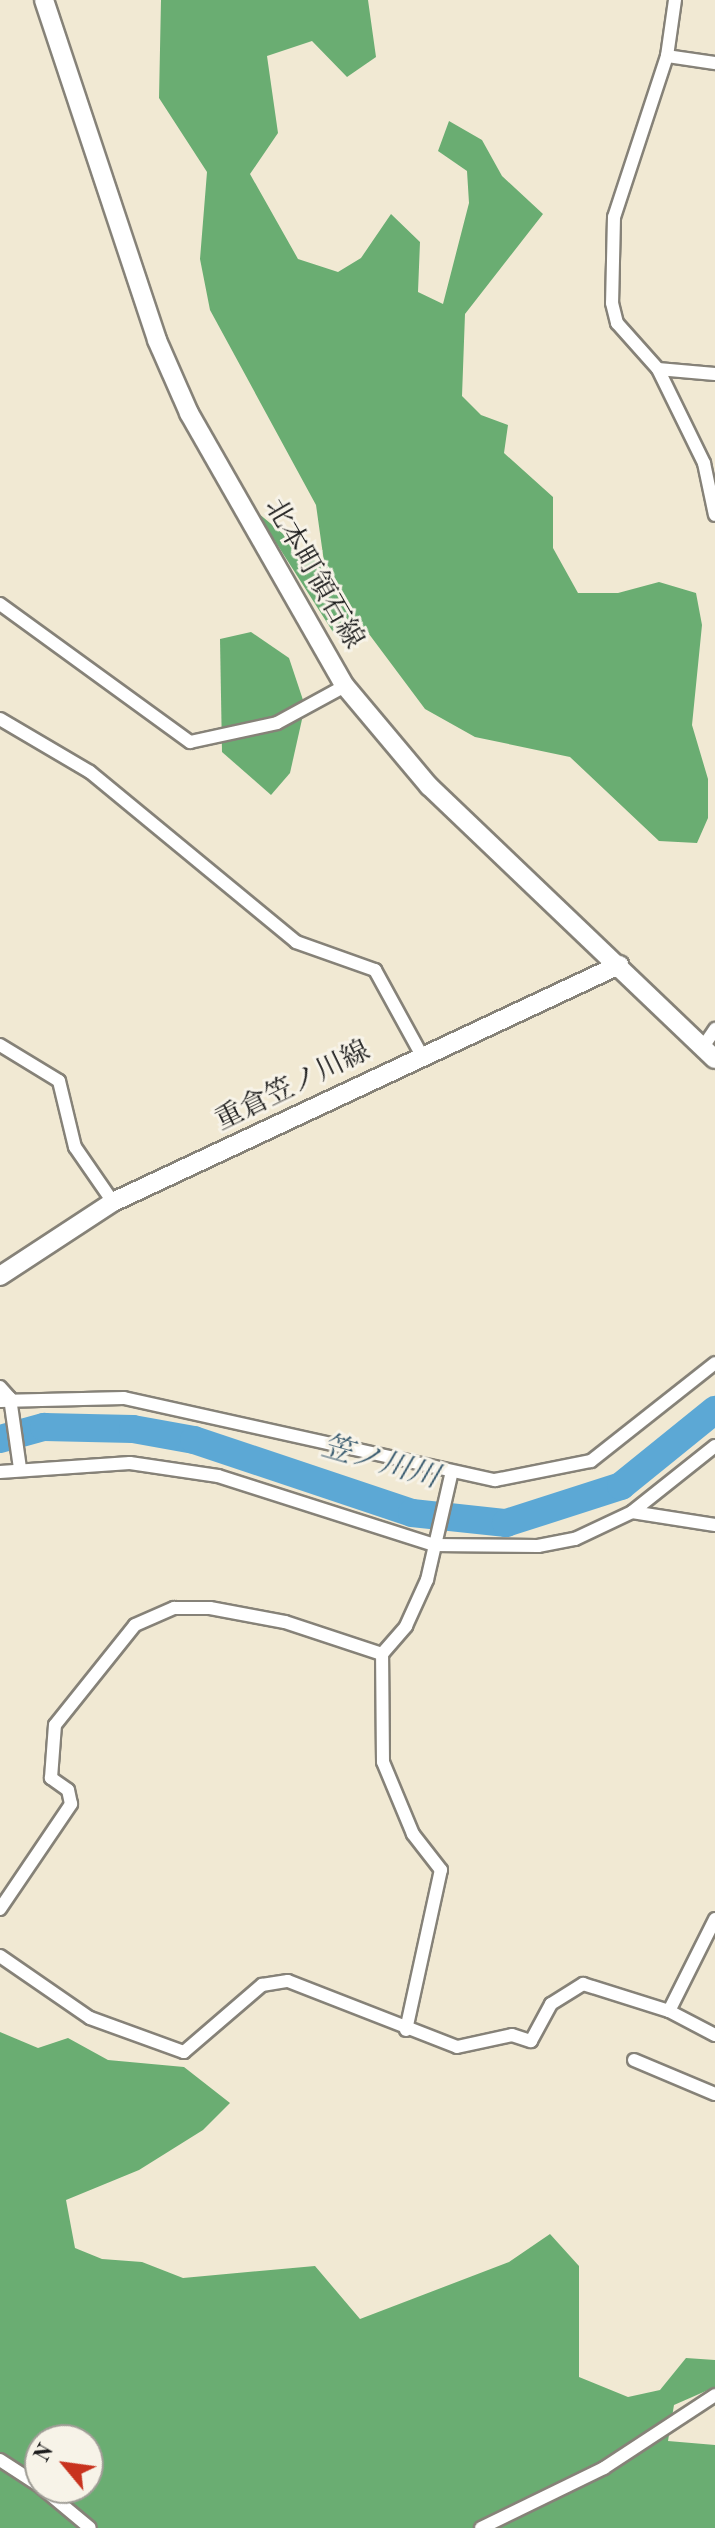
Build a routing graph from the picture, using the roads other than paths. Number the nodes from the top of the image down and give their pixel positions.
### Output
1 (44, 0) edge
2 (675, 0) edge
3 (667, 56) junction
4 (715, 63) edge
5 (658, 369) junction
6 (715, 374) edge
7 (715, 515) edge
8 (0, 604) edge
9 (345, 686) junction
10 (0, 719) edge
11 (619, 965) junction
12 (715, 1029) edge
13 (0, 1045) edge
14 (709, 1053) edge
15 (422, 1056) junction
16 (113, 1202) junction
17 (0, 1276) edge
18 (715, 1363) edge
19 (0, 1387) edge
20 (7, 1402) edge
21 (715, 1446) edge
22 (19, 1465) junction
23 (0, 1472) edge
24 (450, 1479) junction
25 (632, 1512) junction
26 (715, 1525) edge
27 (434, 1545) junction
28 (382, 1654) junction
29 (0, 1909) edge
30 (715, 1919) edge
31 (0, 1956) edge
32 (669, 2011) junction
33 (406, 2030) junction
34 (715, 2035) edge
35 (634, 2060) dead end
36 (715, 2094) edge
37 (715, 2395) edge
38 (0, 2460) edge
39 (24, 2476) edge
40 (61, 2504) edge
41 (90, 2528) edge
42 (481, 2528) edge

1 - 9 main road, 北本町領石線
2 - 3 street
3 - 4 street
3 - 5 street
5 - 6 street
5 - 7 street
8 - 9 street
9 - 11 main road, 北本町領石線
10 - 15 street
11 - 14 main road, 北本町領石線
11 - 15 main road, 重倉笠ノ川線
12 - 14 street
13 - 16 street
15 - 16 main road, 重倉笠ノ川線
16 - 17 main road, 重倉笠ノ川線
18 - 24 street
19 - 20 street
20 - 22 street
20 - 24 street
21 - 25 street
22 - 23 street
22 - 27 street
24 - 27 street
25 - 26 street
25 - 27 street
27 - 28 street
28 - 29 street
28 - 33 street
30 - 32 street
31 - 33 street
32 - 33 street
32 - 34 street
35 - 36 street
37 - 42 street
38 - 39 street
40 - 41 street

